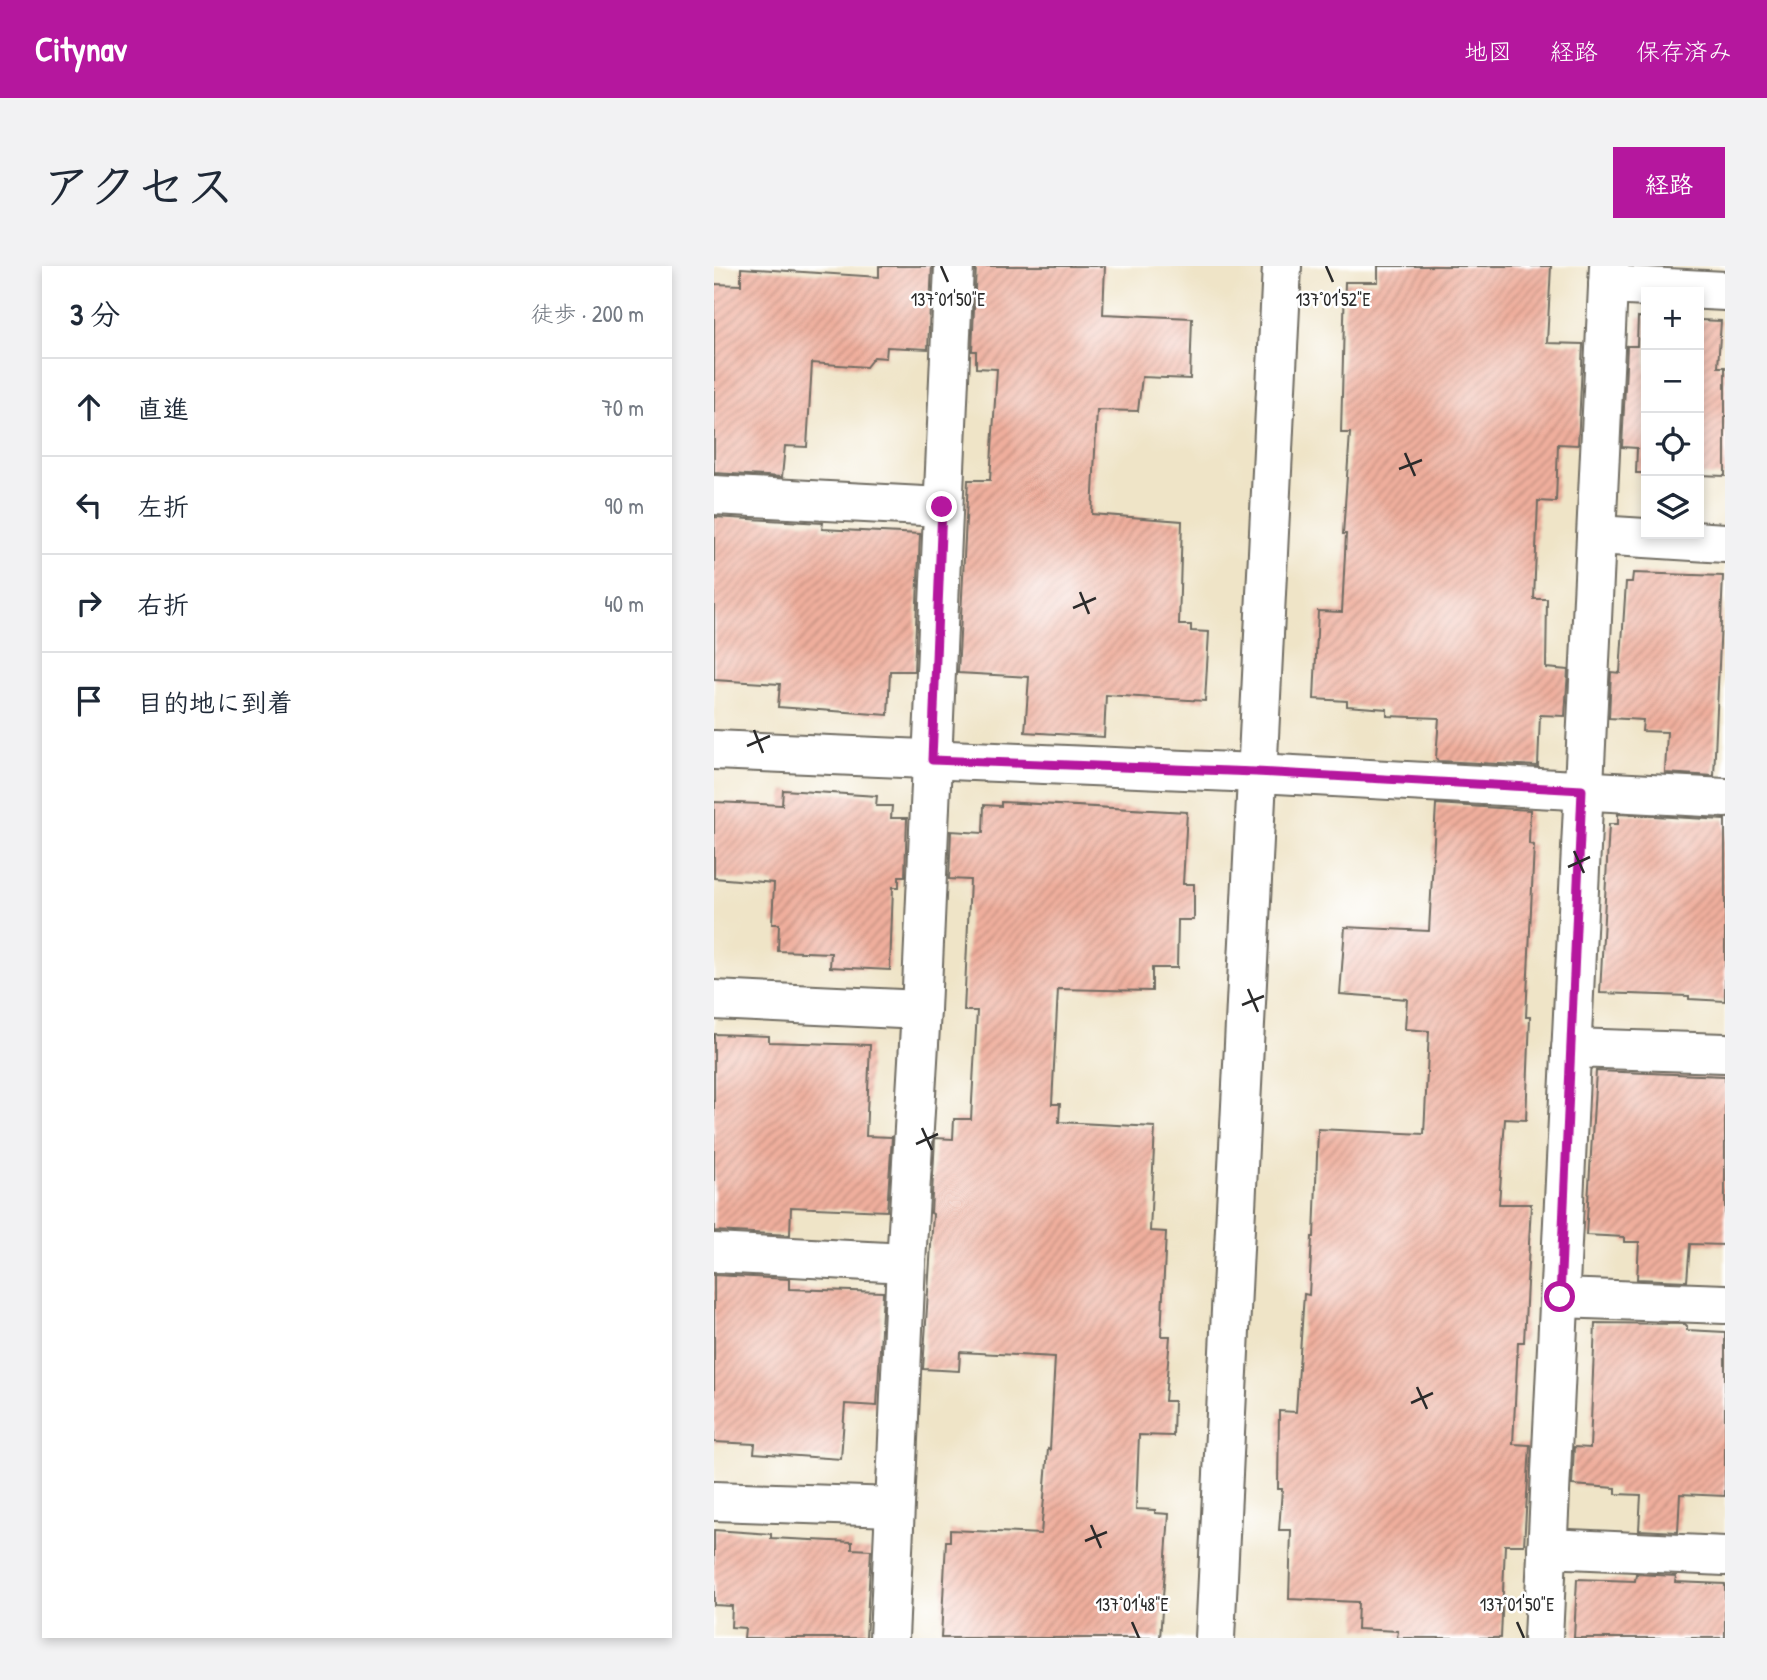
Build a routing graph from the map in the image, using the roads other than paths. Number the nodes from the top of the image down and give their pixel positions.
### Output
1 (954, 266) edge
2 (1282, 266) edge
3 (1609, 275) edge
4 (1725, 291) edge
5 (714, 495) edge
6 (942, 507) junction
7 (1597, 535) junction
8 (1725, 543) edge
9 (714, 750) edge
10 (932, 760) junction
11 (1256, 772) junction
12 (1582, 790) junction
13 (1725, 798) edge
14 (714, 1000) edge
15 (921, 1010) junction
16 (1571, 1048) junction
17 (1725, 1053) edge
18 (714, 1253) edge
19 (906, 1263) junction
20 (1560, 1297) junction
21 (1725, 1304) edge
22 (714, 1501) edge
23 (894, 1507) junction
24 (1547, 1548) junction
25 (1725, 1556) edge
26 (889, 1638) edge
27 (1216, 1638) edge
28 (1543, 1638) edge

1 - 6 street
2 - 11 street
3 - 4 street
3 - 7 street
5 - 6 street
6 - 10 street
7 - 8 street
7 - 12 street
9 - 10 street
10 - 11 street
10 - 15 street
11 - 12 street
11 - 27 street
12 - 13 street
12 - 16 street
14 - 15 street
15 - 19 street
16 - 17 street
16 - 20 street
18 - 19 street
19 - 23 street
20 - 21 street
20 - 24 street
22 - 23 street
23 - 26 street
24 - 25 street
24 - 28 street

